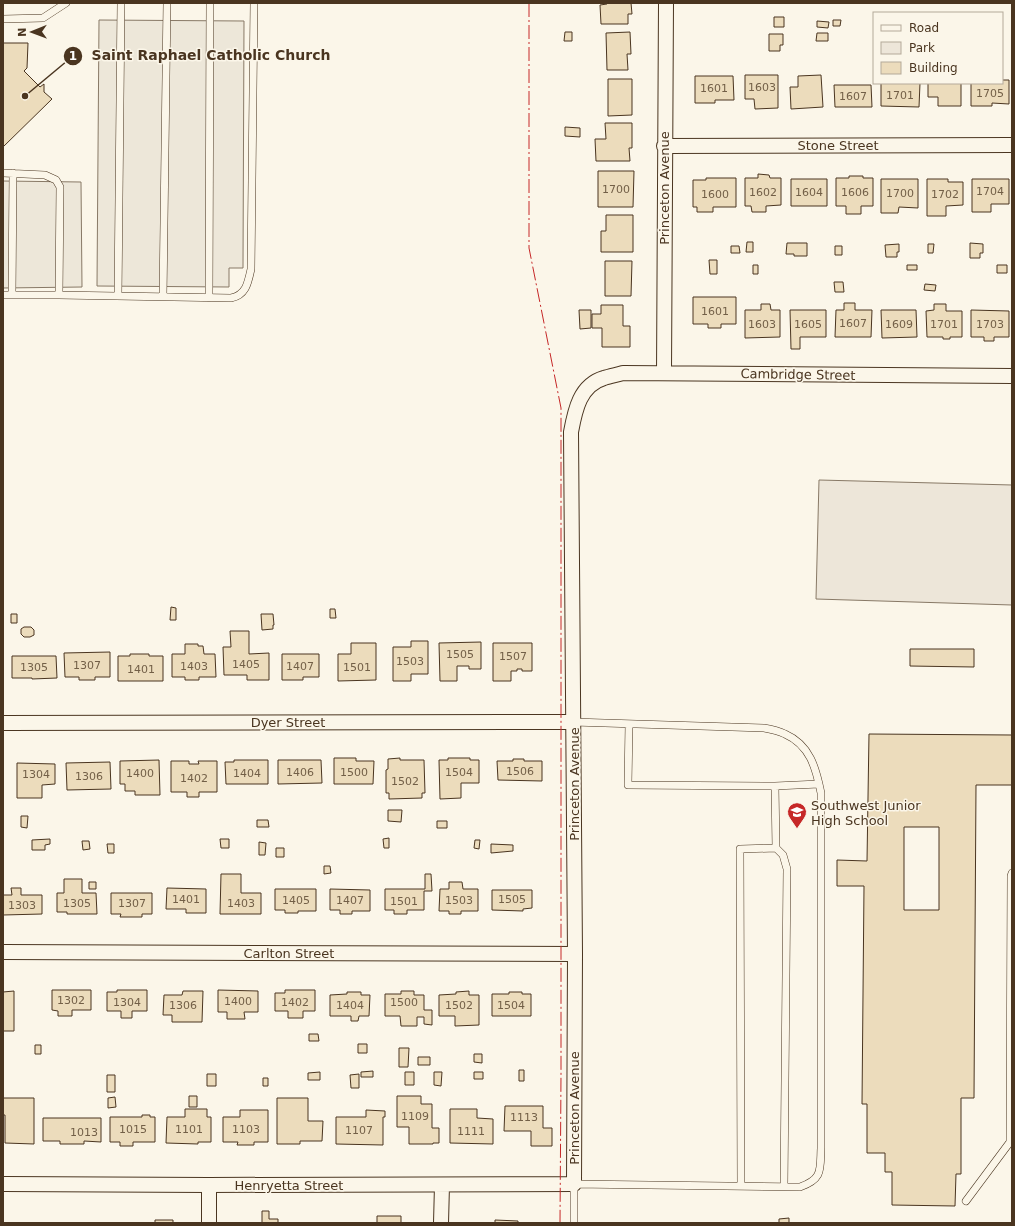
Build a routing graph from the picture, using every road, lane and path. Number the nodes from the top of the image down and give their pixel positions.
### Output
1 (66, 3) edge
2 (121, 3) edge
3 (166, 3) edge
4 (210, 3) edge
5 (254, 3) edge
6 (666, 3) edge
7 (3, 19) edge
8 (1012, 145) edge
9 (664, 146) junction
10 (3, 173) edge
11 (13, 173) junction
12 (59, 294) junction
13 (3, 295) edge
14 (12, 295) junction
15 (118, 296) junction
16 (163, 297) junction
17 (209, 298) junction
18 (664, 373) junction
19 (1012, 376) edge
20 (587, 387) joint
21 (573, 722) junction
22 (3, 723) edge
23 (628, 724) junction
24 (819, 784) junction
25 (775, 786) junction
26 (776, 848) junction
27 (1012, 873) edge
28 (3, 952) edge
29 (575, 954) junction
30 (3, 1184) edge
31 (442, 1184) junction
32 (574, 1184) junction
33 (209, 1185) junction
34 (741, 1186) junction
35 (784, 1187) junction
36 (966, 1201) dead end
37 (209, 1223) edge
38 (441, 1223) edge
39 (574, 1223) edge

1 - 7 lane
2 - 15 lane
3 - 16 lane
4 - 17 lane
5 - 17 lane
6 - 9 street, Princeton Avenue
8 - 9 street, Stone Street
9 - 18 street, Princeton Avenue
10 - 11 lane
11 - 12 lane
11 - 14 lane
12 - 14 lane
12 - 15 lane
13 - 14 lane
15 - 16 lane
16 - 17 lane
18 - 19 street, Cambridge Street
18 - 20 street, Cambridge Street
20 - 21 street, Princeton Avenue
21 - 22 street, Dyer Street
21 - 23 lane
21 - 29 street, Princeton Avenue
23 - 24 lane
23 - 25 lane
24 - 25 lane
24 - 35 lane
25 - 26 lane
26 - 34 lane
26 - 35 lane
27 - 36 lane
28 - 29 street, Carlton Street
29 - 32 street, Princeton Avenue
30 - 33 street, Henryetta Street
31 - 32 street, Henryetta Street
31 - 33 street, Henryetta Street
31 - 38 street
32 - 34 lane
32 - 39 lane
33 - 37 street
34 - 35 lane

